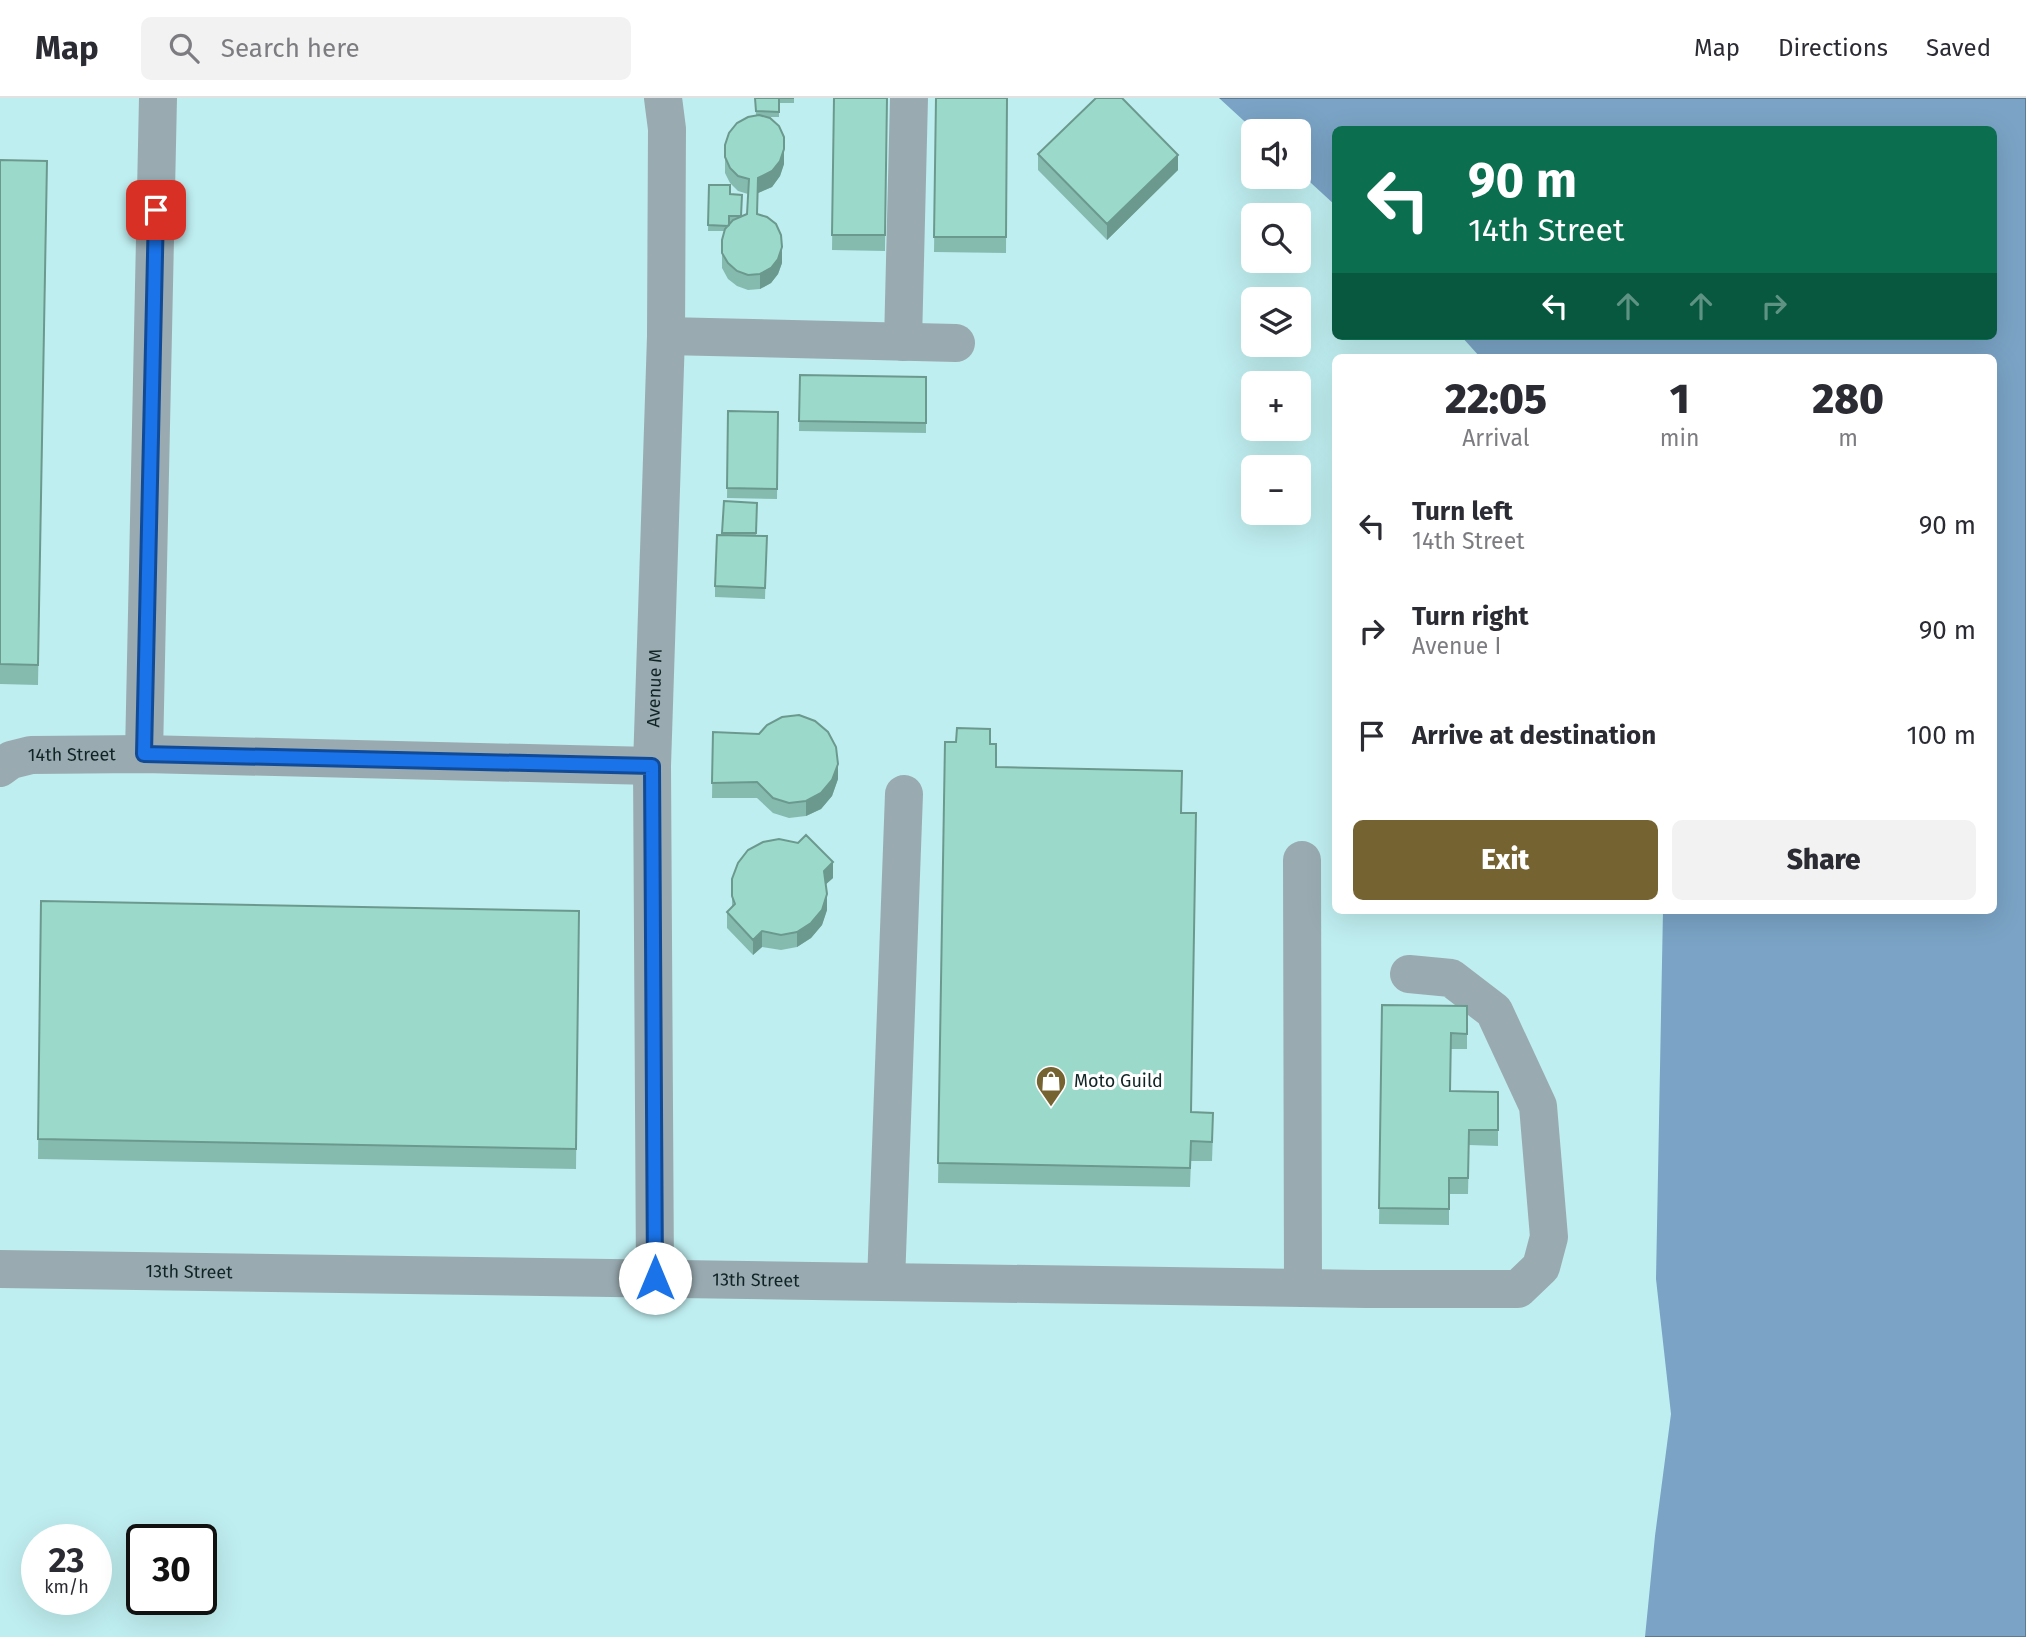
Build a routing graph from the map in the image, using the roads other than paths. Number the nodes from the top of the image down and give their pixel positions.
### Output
1 (158, 98) edge
2 (663, 98) edge
3 (909, 98) edge
4 (666, 336) junction
5 (903, 342) junction
6 (956, 343) dead end
7 (144, 754) junction
8 (652, 766) junction
9 (0, 768) edge
10 (904, 794) dead end
11 (1302, 860) dead end
12 (1409, 975) dead end
13 (0, 1269) edge
14 (655, 1278) junction
15 (886, 1282) junction
16 (1303, 1288) junction

1 - 7 street
2 - 4 street, Avenue M
3 - 5 street
4 - 5 street
4 - 8 street, Avenue M
5 - 6 street
7 - 8 street, 14th Street
7 - 9 street, 14th Street
8 - 14 street, Avenue M
10 - 15 street
11 - 16 street
12 - 16 street, 13th Street
13 - 14 street, 13th Street
14 - 15 street, 13th Street
15 - 16 street, 13th Street

